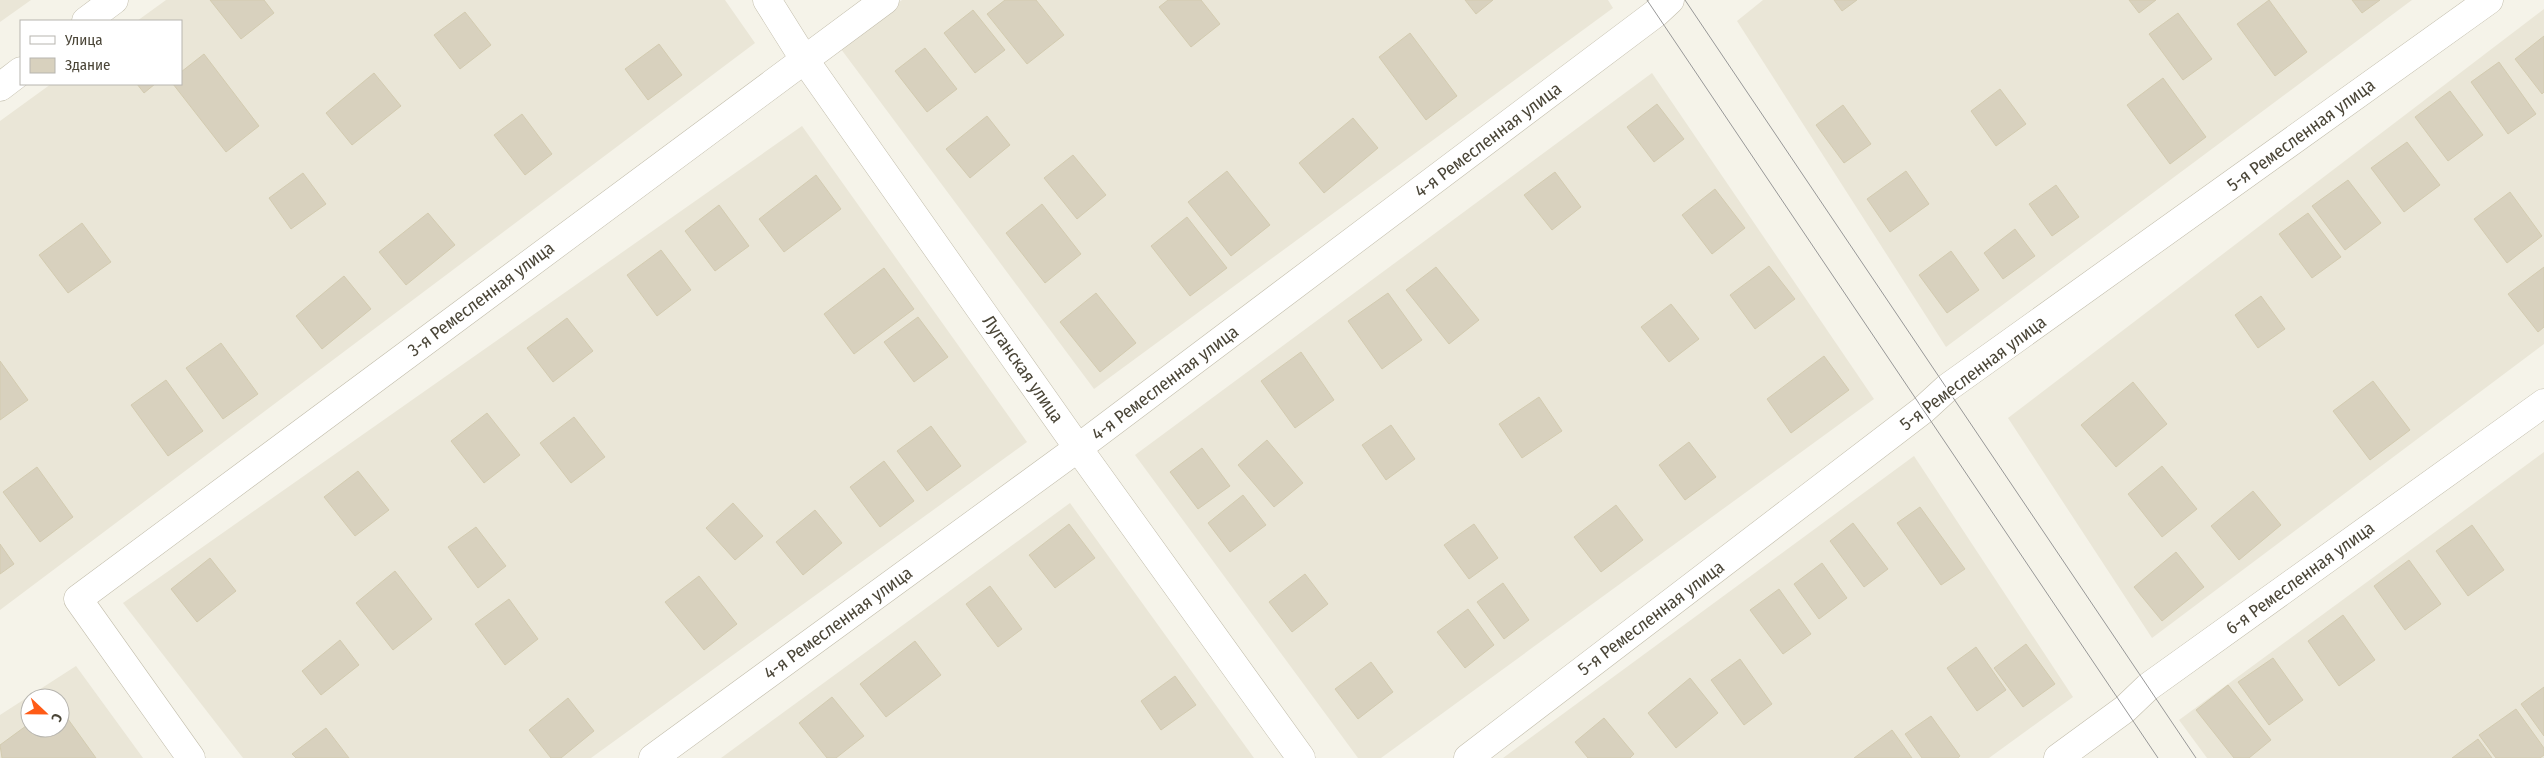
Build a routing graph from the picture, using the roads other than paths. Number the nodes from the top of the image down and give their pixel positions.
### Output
1 (114, 0) edge
2 (767, 0) edge
3 (885, 0) edge
4 (1670, 0) edge
5 (2488, 0) edge
6 (87, 20) edge
7 (804, 59) junction
8 (20, 72) edge
9 (0, 87) edge
10 (2544, 403) edge
11 (1078, 448) junction
12 (191, 758) edge
13 (652, 758) edge
14 (1301, 758) edge
15 (1468, 758) edge
16 (2058, 758) edge

1 - 6 street
2 - 7 street, Луганская улица
3 - 7 street, 3-я Ремесленная улица
4 - 11 street, 4-я Ремесленная улица
5 - 15 street, 5-я Ремесленная улица
7 - 11 street, Луганская улица
7 - 12 street, 3-я Ремесленная улица
8 - 9 street
10 - 16 street, 6-я Ремесленная улица
11 - 13 street, 4-я Ремесленная улица
11 - 14 street, Луганская улица

